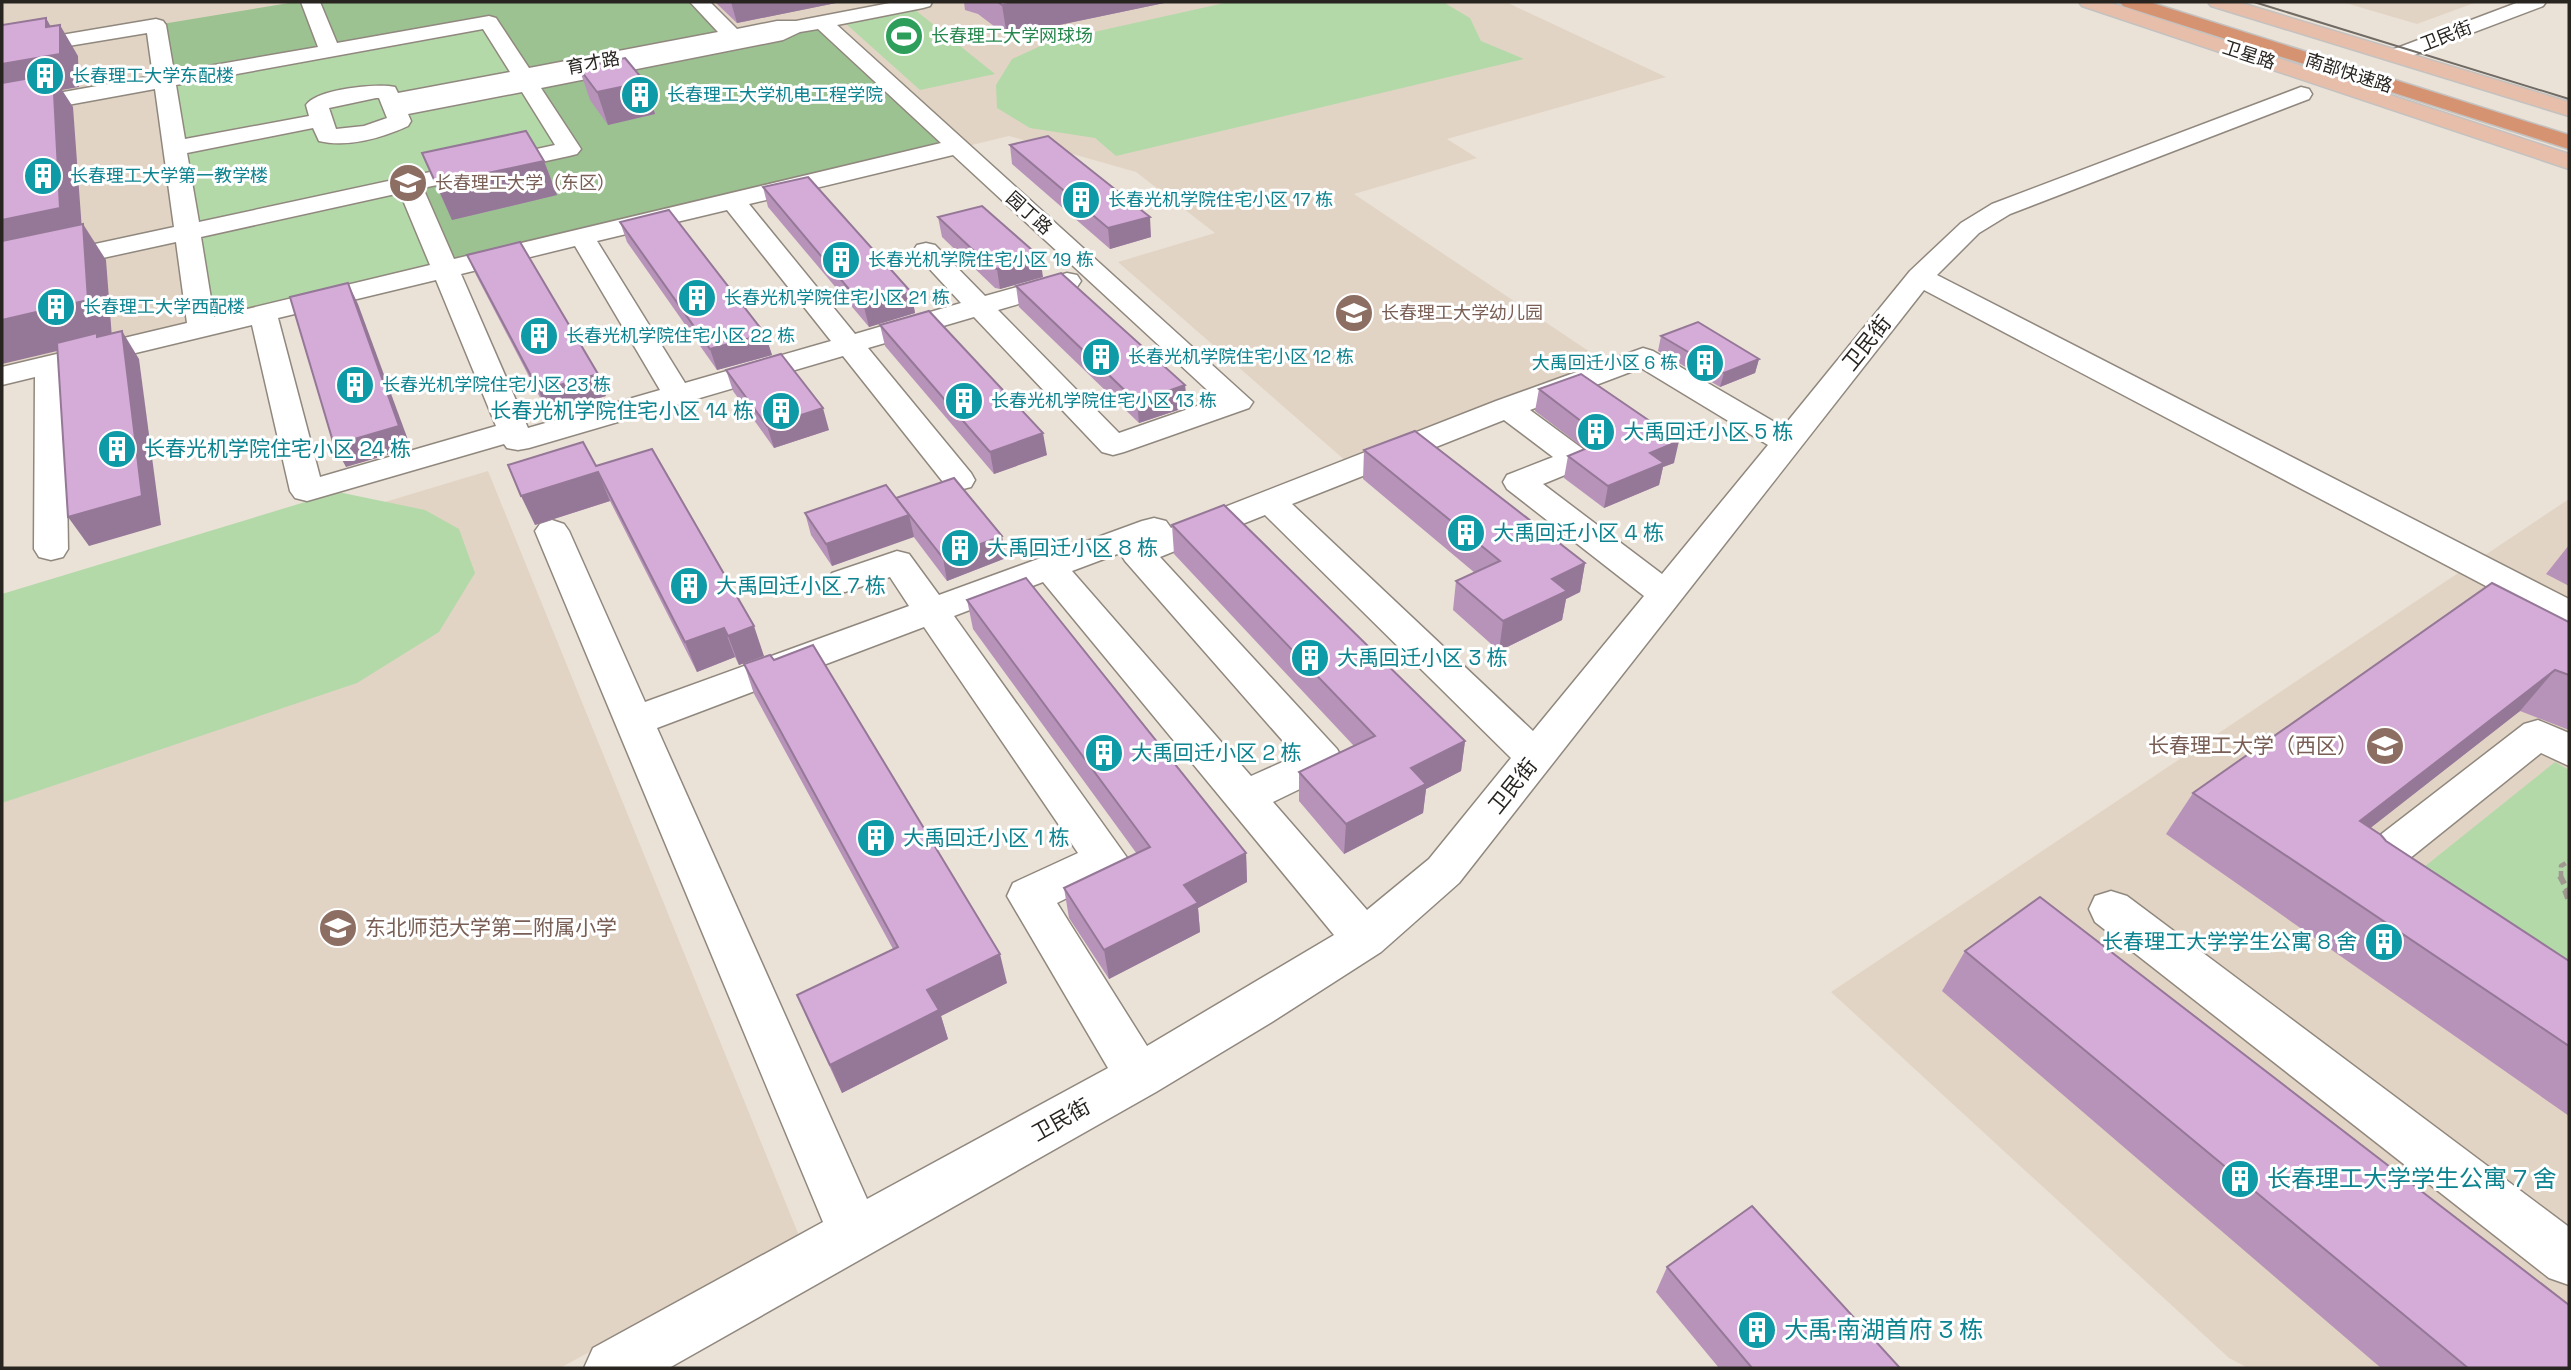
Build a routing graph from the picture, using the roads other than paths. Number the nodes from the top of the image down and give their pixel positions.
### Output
1 (311, 2) edge
2 (699, 2) edge
3 (919, 2) edge
4 (2089, 2) edge
5 (2172, 2) edge
6 (2216, 2) edge
7 (2536, 2) edge
8 (2129, 8) edge
9 (822, 22) junction
10 (794, 27) junction
11 (733, 36) junction
12 (2209, 42) junction
13 (2428, 43) junction
14 (2399, 45) junction
15 (2, 51) edge
16 (330, 51) junction
17 (2466, 54) dead end
18 (525, 80) junction
19 (164, 81) junction
20 (2420, 82) junction
21 (2301, 94) junction
22 (348, 97) junction
23 (2399, 105) junction
24 (393, 106) junction
25 (2569, 109) edge
26 (2, 110) edge
27 (322, 120) junction
28 (2569, 129) edge
29 (364, 131) junction
30 (2569, 142) edge
31 (956, 147) junction
32 (175, 149) junction
33 (2569, 162) edge
34 (404, 185) junction
35 (373, 192) junction
36 (733, 201) junction
37 (187, 232) junction
38 (582, 237) junction
39 (926, 251) dead end
40 (446, 269) junction
41 (2, 272) edge
42 (1096, 273) junction
43 (1920, 277) junction
44 (980, 306) junction
45 (263, 313) junction
46 (202, 328) junction
47 (847, 345) junction
48 (50, 365) junction
49 (2, 376) edge
50 (677, 394) junction
51 (1507, 408) junction
52 (513, 431) junction
53 (1786, 442) junction
54 (959, 480) edge
55 (1270, 501) junction
56 (1153, 527) dead end
57 (552, 531) dead end
58 (51, 550) dead end
59 (1049, 566) junction
60 (845, 581) dead end
61 (1666, 595) junction
62 (931, 611) junction
63 (2569, 614) edge
64 (635, 721) junction
65 (2569, 751) edge
66 (1536, 758) junction
67 (1243, 798) junction
68 (2413, 898) edge
69 (2111, 909) dead end
70 (1365, 939) junction
71 (1139, 1076) junction
72 (855, 1234) junction
73 (2569, 1257) edge
74 (613, 1368) edge

1 - 16 street
2 - 11 street
3 - 9 street, 育才路
4 - 8 main road, 卫星路
5 - 20 highway, 南部快速路
6 - 14 main road, 卫星路
6 - 20 highway
7 - 13 street, 卫民街
8 - 12 main road, 卫星路
8 - 30 highway, 南部快速路
9 - 10 street, 育才路
9 - 31 street, 园丁路
10 - 11 street, 育才路
10 - 18 street, 育才路
11 - 18 street, 育才路
12 - 21 main road
12 - 23 main road, 卫星路
13 - 14 main road, 卫星路
13 - 17 main road, 卫星路
14 - 25 main road, 卫星路
15 - 19 street
16 - 18 street
16 - 19 street
16 - 22 street
18 - 24 street, 育才路
18 - 34 street
19 - 26 street
19 - 32 street
20 - 28 highway, 南部快速路
21 - 23 main road
21 - 43 street, 卫民街
22 - 24 street
22 - 27 street
23 - 33 main road, 卫星路
24 - 29 street
27 - 29 street
27 - 32 street
29 - 34 street
29 - 35 street
31 - 36 street
31 - 42 street, 园丁路
32 - 37 street
34 - 35 street
34 - 40 street
35 - 37 street
36 - 38 street
36 - 47 street
37 - 41 street
37 - 46 street
38 - 40 street
38 - 50 street
39 - 44 street
40 - 45 street
40 - 52 street
42 - 44 street
42 - 44 street, 园丁路
43 - 53 street, 卫民街
43 - 63 street
44 - 47 street
45 - 46 street
45 - 52 street
46 - 48 street
47 - 50 street
47 - 54 street
48 - 49 street
48 - 58 street
50 - 52 street
51 - 53 street
51 - 55 street
51 - 61 street
53 - 61 street, 卫民街
55 - 66 street
55 - 67 street
56 - 59 street
57 - 64 street
59 - 62 street
59 - 67 street
60 - 62 street
61 - 66 street, 卫民街
62 - 64 street
62 - 71 street
64 - 72 street
65 - 68 street
66 - 70 street, 卫民街
67 - 70 street
69 - 73 street
70 - 71 street, 卫民街
71 - 72 street, 卫民街
72 - 74 street, 卫民街

